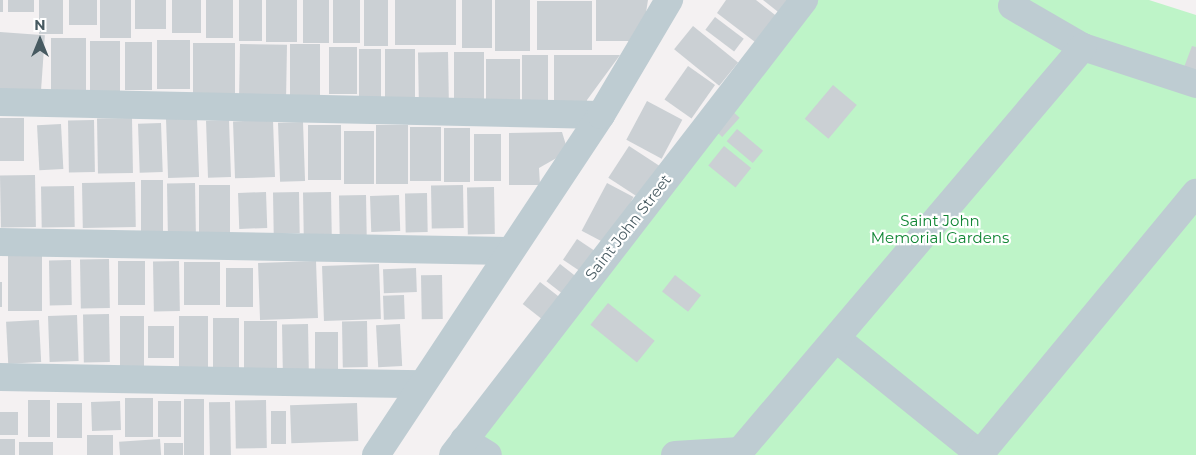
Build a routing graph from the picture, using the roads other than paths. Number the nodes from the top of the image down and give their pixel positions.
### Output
1 (669, 0) edge
2 (804, 0) edge
3 (1012, 6) dead end
4 (1083, 47) junction
5 (1196, 84) edge
6 (0, 102) edge
7 (600, 115) junction
8 (1196, 193) edge
9 (0, 242) edge
10 (508, 252) junction
11 (837, 340) junction
12 (0, 377) edge
13 (422, 384) junction
14 (459, 448) edge
15 (738, 453) edge
16 (376, 455) edge
17 (488, 455) edge
18 (675, 455) edge
19 (980, 455) edge

1 - 7 street
2 - 14 street, Saint John Street
3 - 4 street
4 - 5 street
4 - 11 street
6 - 7 street
7 - 10 street
8 - 19 street
9 - 10 street
10 - 13 street
11 - 15 street
11 - 19 street
12 - 13 street
13 - 16 street
14 - 17 street
15 - 18 street

